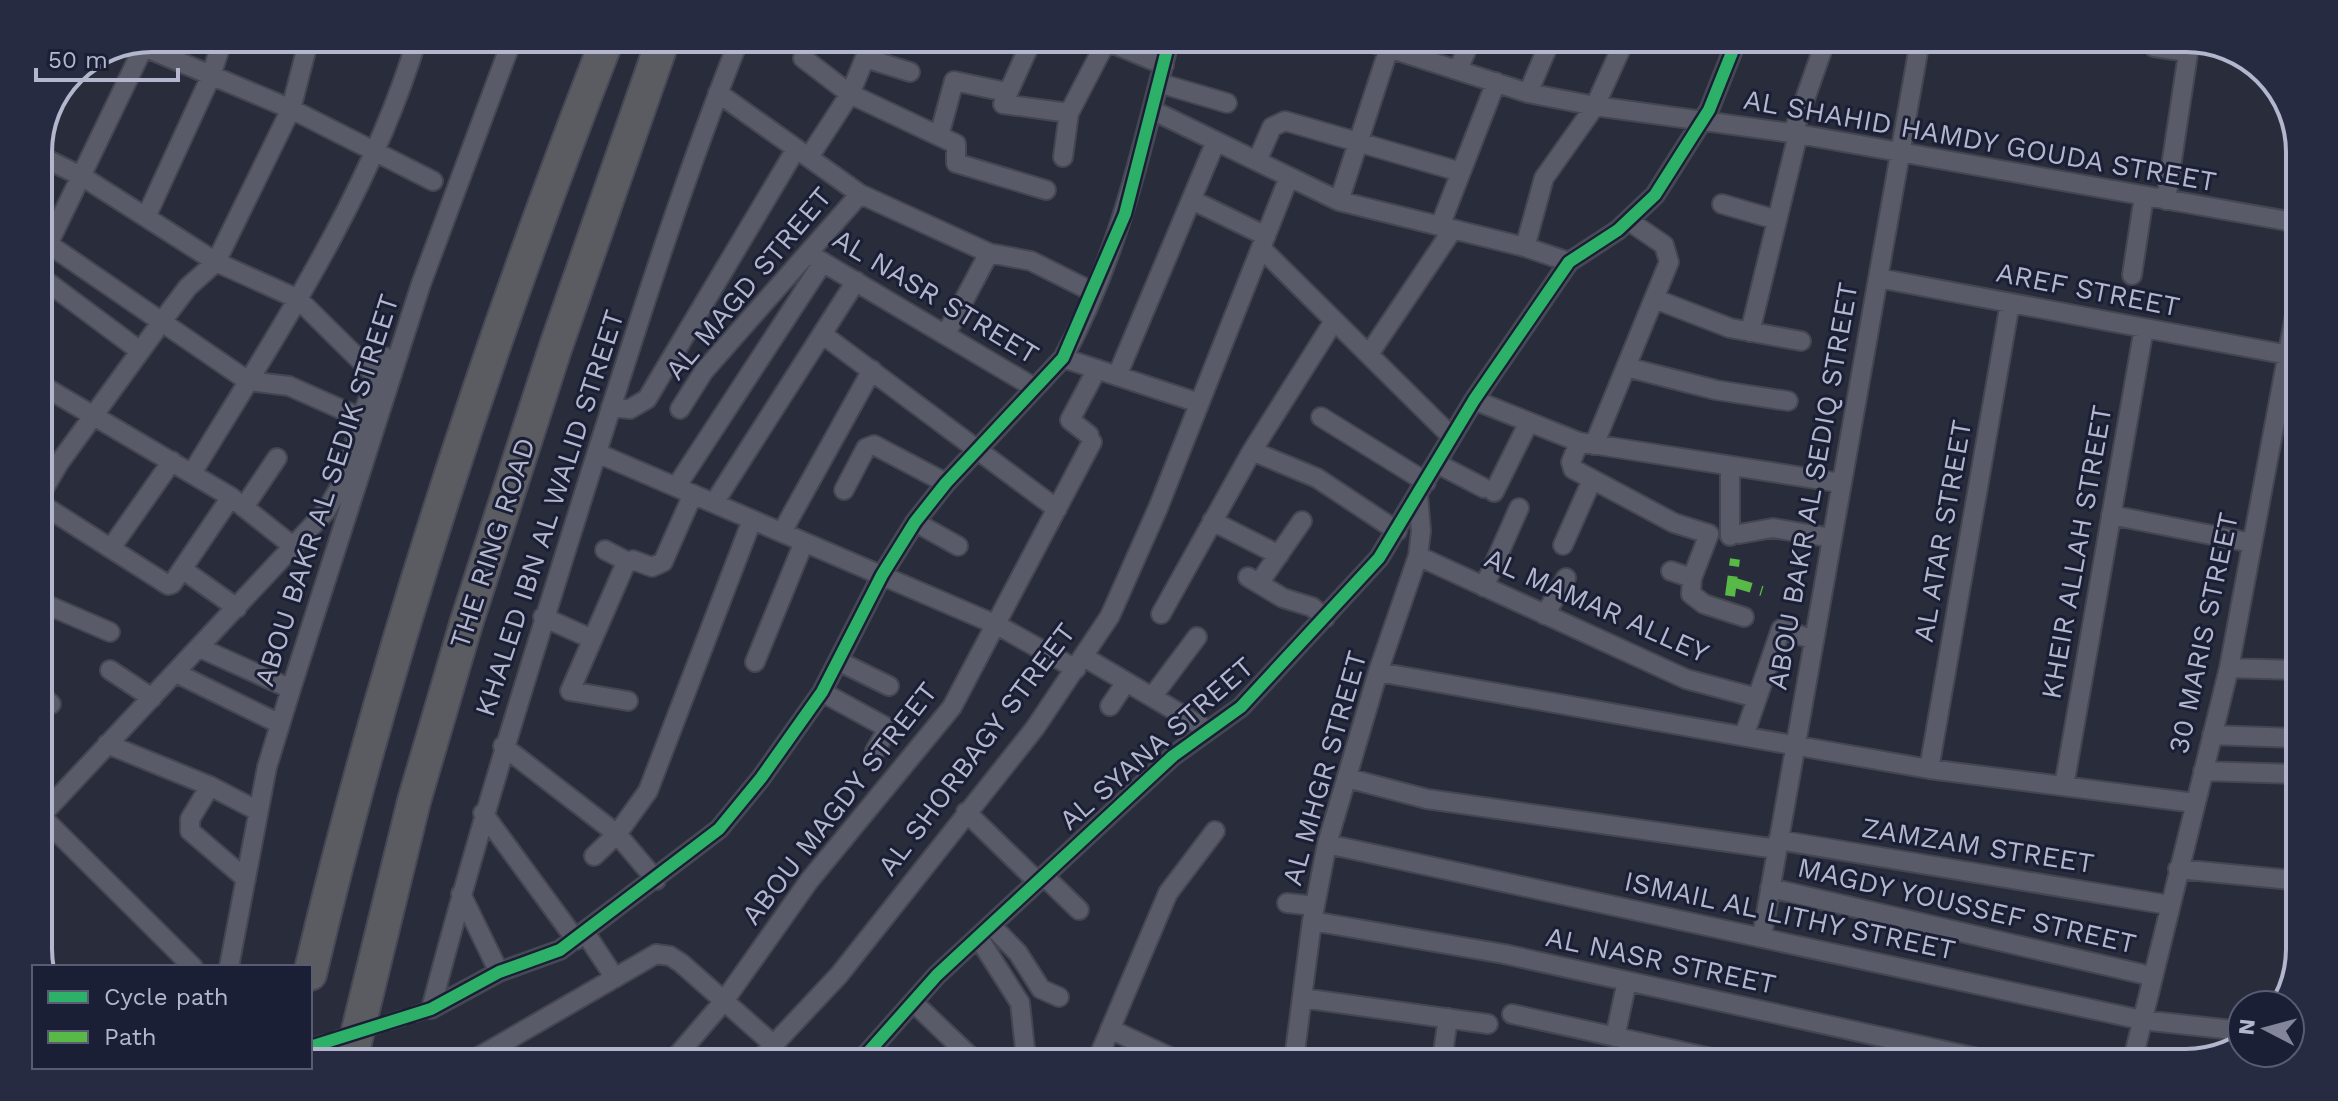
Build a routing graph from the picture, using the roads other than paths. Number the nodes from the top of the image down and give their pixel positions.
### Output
1 (159, 52) edge
2 (219, 52) edge
3 (306, 52) edge
4 (413, 52) edge
5 (508, 52) edge
6 (603, 52) edge
7 (659, 52) edge
8 (735, 52) edge
9 (744, 52) edge
10 (868, 52) edge
11 (874, 52) edge
12 (1026, 52) edge
13 (1103, 52) edge
14 (1125, 52) edge
15 (1166, 52) edge
16 (1380, 52) edge
17 (1418, 52) edge
18 (1466, 52) edge
19 (1546, 52) edge
20 (1619, 52) edge
21 (1732, 52) edge
22 (1822, 52) edge
23 (1918, 52) edge
24 (2189, 52) edge
25 (138, 53) edge
26 (803, 58) dead end
27 (1458, 70) junction
28 (910, 72) dead end
29 (1161, 74) junction
30 (211, 76) junction
31 (1496, 82) junction
32 (1006, 92) junction
33 (1528, 93) junction
34 (850, 94) junction
35 (721, 95) junction
36 (1227, 103) dead end
37 (1595, 106) junction
38 (291, 109) junction
39 (1152, 110) junction
40 (1069, 113) junction
41 (1703, 121) junction
42 (1796, 134) junction
43 (939, 136) junction
44 (1216, 141) junction
45 (1358, 142) junction
46 (374, 151) junction
47 (1900, 152) junction
48 (802, 153) junction
49 (1063, 157) dead end
50 (1257, 161) junction
51 (52, 162) edge
52 (1461, 172) junction
53 (83, 177) junction
54 (1289, 177) junction
55 (433, 181) dead end
56 (1046, 190) dead end
57 (860, 194) junction
58 (2144, 196) junction
59 (1192, 200) junction
60 (2166, 200) junction
61 (1339, 201) junction
62 (1722, 204) dead end
63 (146, 217) junction
64 (1777, 220) junction
65 (1629, 221) junction
66 (2286, 221) edge
67 (52, 227) edge
68 (1446, 228) junction
69 (1263, 242) junction
70 (52, 245) edge
71 (1525, 247) junction
72 (989, 253) junction
73 (815, 258) junction
74 (216, 262) junction
75 (1569, 262) junction
76 (2132, 275) dead end
77 (1878, 278) junction
78 (856, 281) junction
79 (421, 284) junction
80 (52, 285) edge
81 (1093, 292) junction
82 (298, 299) junction
83 (1655, 299) junction
84 (2010, 303) junction
85 (163, 320) junction
86 (1334, 321) junction
87 (2144, 328) junction
88 (1750, 332) junction
89 (822, 334) junction
90 (946, 334) junction
91 (734, 338) junction
92 (1801, 341) dead end
93 (140, 351) junction
94 (1369, 354) junction
95 (2286, 355) edge
96 (1063, 358) junction
97 (757, 363) junction
98 (2286, 365) edge
99 (1626, 367) junction
100 (1097, 369) junction
101 (872, 370) junction
102 (1117, 376) junction
103 (378, 378) junction
104 (248, 381) junction
105 (1035, 388) junction
106 (52, 391) edge
107 (1474, 400) junction
108 (1788, 401) dead end
109 (1199, 403) junction
110 (611, 407) junction
111 (680, 409) dead end
112 (93, 415) junction
113 (1321, 417) dead end
114 (361, 418) junction
115 (1528, 424) junction
116 (1451, 436) junction
117 (1587, 443) junction
118 (978, 449) junction
119 (1252, 451) junction
120 (597, 453) junction
121 (277, 458) dead end
122 (172, 461) junction
123 (1436, 463) junction
124 (1730, 468) junction
125 (192, 473) junction
126 (52, 478) edge
127 (1592, 480) junction
128 (946, 483) junction
129 (1841, 483) junction
130 (1422, 488) junction
131 (844, 490) dead end
132 (685, 491) junction
133 (237, 502) junction
134 (714, 503) junction
135 (1519, 508) dead end
136 (52, 509) edge
137 (1057, 509) junction
138 (2111, 515) junction
139 (752, 520) junction
140 (1212, 521) junction
141 (1302, 521) dead end
142 (915, 522) junction
143 (1397, 531) junction
144 (782, 532) junction
145 (1832, 538) junction
146 (804, 542) junction
147 (2252, 543) junction
148 (1563, 545) dead end
149 (958, 546) dead end
150 (294, 547) junction
151 (111, 548) junction
152 (605, 550) dead end
153 (1279, 555) junction
154 (1418, 556) junction
155 (628, 562) junction
156 (182, 569) junction
157 (1671, 571) dead end
158 (882, 575) junction
159 (1566, 578) dead end
160 (1692, 578) junction
161 (1484, 587) junction
162 (52, 607) edge
163 (237, 608) junction
164 (1161, 614) dead end
165 (1545, 615) junction
166 (543, 617) junction
167 (1744, 617) dead end
168 (1325, 618) junction
169 (997, 625) junction
170 (110, 632) dead end
171 (1197, 637) dead end
172 (592, 639) junction
173 (1814, 640) junction
174 (200, 648) junction
175 (838, 661) junction
176 (755, 662) dead end
177 (1080, 663) junction
178 (2229, 668) junction
179 (110, 670) dead end
180 (2286, 670) edge
181 (1378, 672) junction
182 (176, 673) junction
183 (1126, 682) junction
184 (889, 686) dead end
185 (291, 689) junction
186 (822, 692) junction
187 (1152, 697) junction
188 (152, 698) junction
189 (1757, 698) junction
190 (628, 701) dead end
191 (1110, 706) dead end
192 (280, 724) junction
193 (1208, 730) junction
194 (2212, 735) junction
195 (1744, 736) junction
196 (2286, 738) edge
197 (107, 744) junction
198 (1795, 745) junction
199 (503, 746) junction
200 (875, 751) dead end
201 (1929, 769) junction
202 (2203, 771) junction
203 (2286, 774) edge
204 (1347, 778) junction
205 (210, 786) junction
206 (2064, 786) junction
207 (52, 800) edge
208 (2195, 803) junction
209 (258, 811) junction
210 (966, 812) junction
211 (483, 813) junction
212 (52, 822) edge
213 (1215, 831) dead end
214 (617, 834) junction
215 (1327, 844) junction
216 (1778, 844) junction
217 (594, 856) dead end
218 (2178, 869) junction
219 (246, 879) junction
220 (1041, 879) junction
221 (2286, 879) edge
222 (656, 880) junction
223 (1770, 888) junction
224 (461, 894) junction
225 (1287, 903) dead end
226 (2169, 905) junction
227 (1079, 910) dead end
228 (1313, 914) junction
229 (985, 931) junction
230 (1762, 936) junction
231 (581, 937) junction
232 (191, 965) edge
233 (229, 965) edge
234 (312, 967) edge
235 (499, 972) junction
236 (2151, 976) junction
237 (615, 978) junction
238 (1627, 981) junction
239 (1059, 997) dead end
240 (1302, 998) junction
241 (724, 1001) junction
242 (913, 1002) junction
243 (1512, 1014) dead end
244 (1448, 1018) junction
245 (2142, 1020) junction
246 (1488, 1024) dead end
247 (1110, 1029) junction
248 (2226, 1029) edge
249 (1615, 1037) junction
250 (353, 1049) edge
251 (492, 1049) edge
252 (683, 1049) edge
253 (766, 1049) edge
254 (770, 1049) edge
255 (871, 1049) edge
256 (963, 1049) edge
257 (1025, 1049) edge
258 (1102, 1049) edge
259 (1153, 1049) edge
260 (1295, 1049) edge
261 (1444, 1049) edge
262 (1670, 1049) edge
263 (1937, 1049) edge
264 (2135, 1049) edge

1 - 30 street
2 - 30 street
3 - 38 street
4 - 46 street
5 - 79 street, ABOU BAKR AL SEDIK STREET
6 - 234 highway, THE RING ROAD
7 - 250 highway, THE RING ROAD
8 - 35 street, KHALED IBN AL WALID STREET
9 - 35 street
10 - 34 street
11 - 28 street
12 - 32 street
13 - 40 street
14 - 29 street
15 - 29 street
16 - 45 street
17 - 27 street, AL SHAHID HAMDY GOUDA STREET
18 - 27 street
19 - 33 street
20 - 37 street
21 - 41 street
22 - 42 street
23 - 47 street, ABOU BAKR AL SEDIQ STREET
24 - 60 street
25 - 53 street
26 - 34 street
27 - 31 street, AL SHAHID HAMDY GOUDA STREET
29 - 36 street
29 - 39 street
30 - 38 street
30 - 63 street
31 - 33 street, AL SHAHID HAMDY GOUDA STREET
31 - 52 street
32 - 40 street
32 - 43 street
33 - 37 street, AL SHAHID HAMDY GOUDA STREET
34 - 43 street
34 - 48 street
35 - 48 street
35 - 110 street, KHALED IBN AL WALID STREET
37 - 41 street, AL SHAHID HAMDY GOUDA STREET
37 - 71 street
38 - 46 street
38 - 74 street
39 - 44 street
39 - 81 street
40 - 49 street
41 - 42 street, AL SHAHID HAMDY GOUDA STREET
41 - 65 street
42 - 47 street, AL SHAHID HAMDY GOUDA STREET
42 - 64 street
43 - 56 street
44 - 50 street
44 - 59 street
45 - 50 street
45 - 52 street
45 - 61 street
46 - 55 street
46 - 82 street
47 - 58 street, AL SHAHID HAMDY GOUDA STREET
47 - 77 street, ABOU BAKR AL SEDIQ STREET
48 - 57 street
48 - 110 street
50 - 54 street
51 - 53 street
52 - 68 street
53 - 63 street
53 - 67 street
54 - 61 street
54 - 69 street, AL SHORBAGY STREET
57 - 72 street
57 - 73 street, AL MAGD STREET
58 - 60 street, AL SHAHID HAMDY GOUDA STREET
58 - 76 street
59 - 69 street
59 - 102 street
60 - 66 street, AL SHAHID HAMDY GOUDA STREET
61 - 68 street
62 - 64 street
63 - 74 street
64 - 88 street
65 - 75 street
65 - 83 street
68 - 71 street
68 - 94 street
69 - 86 street
69 - 109 street, AL SHORBAGY STREET
70 - 85 street
71 - 75 street
72 - 81 street
72 - 90 street
73 - 78 street, AL NASR STREET
73 - 91 street, AL MAGD STREET
73 - 97 street
74 - 82 street
74 - 85 street
75 - 107 street, AL SYANA STREET
77 - 84 street, AREF STREET
77 - 129 street, ABOU BAKR AL SEDIQ STREET
78 - 89 street
78 - 90 street, AL NASR STREET
79 - 103 street
79 - 185 street, ABOU BAKR AL SEDIK STREET
80 - 93 street
81 - 96 street
82 - 103 street
82 - 104 street
83 - 88 street
83 - 99 street
84 - 87 street, AREF STREET
84 - 201 street, AL ATAR STREET
85 - 93 street
85 - 104 street
86 - 94 street
86 - 119 street
87 - 95 street, AREF STREET
87 - 138 street, KHEIR ALLAH STREET
88 - 92 street
89 - 101 street
89 - 134 street
90 - 105 street, AL NASR STREET
91 - 97 street
91 - 111 street, AL MAGD STREET
93 - 112 street
94 - 116 street
96 - 100 street
96 - 105 street
97 - 132 street
98 - 147 street, 30 MARIS STREET
99 - 108 street
99 - 117 street
100 - 102 street
100 - 137 street, ABOU MAGDY STREET
101 - 118 street
101 - 144 street
102 - 109 street
103 - 114 street
104 - 114 street
104 - 125 street
105 - 118 street
106 - 112 street
107 - 115 street
107 - 116 street, AL SYANA STREET
109 - 177 street, AL SHORBAGY STREET
110 - 120 street, KHALED IBN AL WALID STREET
112 - 122 street
112 - 126 street
113 - 130 street
114 - 150 street
115 - 117 street
115 - 123 street
116 - 123 street, AL SYANA STREET
117 - 124 street
117 - 127 street
118 - 128 street
118 - 137 street
119 - 140 street
119 - 143 street
120 - 132 street
120 - 166 street, KHALED IBN AL WALID STREET
121 - 133 street
122 - 125 street
122 - 151 street
123 - 130 street, AL SYANA STREET
124 - 129 street
124 - 145 street
125 - 133 street
127 - 148 street
127 - 160 street
128 - 131 street
128 - 142 street
129 - 145 street, ABOU BAKR AL SEDIQ STREET
130 - 143 street, AL SYANA STREET
130 - 154 street, AL MHGR STREET
132 - 134 street
132 - 155 street
133 - 150 street
133 - 156 street
134 - 139 street
135 - 161 street
136 - 151 street
137 - 169 street, ABOU MAGDY STREET
138 - 147 street
138 - 206 street, KHEIR ALLAH STREET
139 - 144 street
139 - 214 street
140 - 153 street
140 - 164 street
141 - 153 street
142 - 149 street
142 - 158 street
143 - 168 street, AL SYANA STREET
144 - 146 street
145 - 173 street, ABOU BAKR AL SEDIQ STREET
146 - 158 street
146 - 176 street
147 - 178 street, 30 MARIS STREET
150 - 163 street
151 - 156 street
152 - 155 street
153 - 168 street
154 - 161 street, AL MAMAR ALLEY
154 - 181 street, AL MHGR STREET
155 - 172 street
156 - 163 street
157 - 160 street
158 - 169 street
158 - 175 street
159 - 165 street
160 - 167 street
161 - 165 street, AL MAMAR ALLEY
162 - 170 street
163 - 174 street
165 - 189 street, AL MAMAR ALLEY
166 - 172 street
166 - 199 street, KHALED IBN AL WALID STREET
168 - 193 street, AL SYANA STREET
169 - 177 street
169 - 241 street, ABOU MAGDY STREET
171 - 187 street
172 - 190 street
173 - 189 street
173 - 198 street, ABOU BAKR AL SEDIQ STREET
174 - 182 street
174 - 185 street
175 - 184 street
175 - 186 street
177 - 183 street
177 - 210 street, AL SHORBAGY STREET
178 - 180 street
178 - 194 street, 30 MARIS STREET
179 - 188 street
181 - 195 street
181 - 204 street, AL MHGR STREET
182 - 188 street
182 - 192 street
183 - 187 street
183 - 191 street
185 - 192 street, ABOU BAKR AL SEDIK STREET
186 - 200 street
186 - 222 street
187 - 193 street
188 - 197 street
189 - 195 street
192 - 209 street, ABOU BAKR AL SEDIK STREET
193 - 220 street, AL SYANA STREET
194 - 196 street
194 - 202 street, 30 MARIS STREET
195 - 198 street
197 - 205 street
197 - 207 street
198 - 201 street
198 - 216 street, ABOU BAKR AL SEDIQ STREET
199 - 211 street, KHALED IBN AL WALID STREET
199 - 214 street
201 - 206 street
202 - 203 street
202 - 208 street, 30 MARIS STREET
204 - 215 street, AL MHGR STREET
204 - 216 street, ZAMZAM STREET
205 - 209 street
205 - 219 street
206 - 208 street
208 - 218 street, 30 MARIS STREET
209 - 219 street, ABOU BAKR AL SEDIK STREET
210 - 220 street
210 - 254 street, AL SHORBAGY STREET
211 - 224 street, KHALED IBN AL WALID STREET
211 - 231 street
212 - 232 street
213 - 247 street
214 - 217 street
214 - 222 street
215 - 228 street, AL MHGR STREET
215 - 230 street, ISMAIL AL LITHY STREET
216 - 223 street, ABOU BAKR AL SEDIQ STREET
216 - 226 street, ZAMZAM STREET
218 - 221 street
218 - 226 street, 30 MARIS STREET
219 - 233 street, ABOU BAKR AL SEDIK STREET
220 - 227 street
220 - 229 street, AL SYANA STREET
222 - 231 street
223 - 230 street, ABOU BAKR AL SEDIQ STREET
223 - 236 street, MAGDY YOUSSEF STREET
224 - 235 street
224 - 235 street, KHALED IBN AL WALID STREET
225 - 228 street, AL NASR STREET
226 - 236 street, 30 MARIS STREET
228 - 238 street, AL NASR STREET
228 - 240 street, AL MHGR STREET
229 - 239 street
229 - 242 street, AL SYANA STREET
229 - 257 street
230 - 245 street, ISMAIL AL LITHY STREET
231 - 235 street
231 - 237 street
236 - 245 street, 30 MARIS STREET
237 - 241 street
237 - 251 street
238 - 249 street
238 - 263 street, AL NASR STREET
240 - 244 street
240 - 260 street, AL MHGR STREET
241 - 252 street, ABOU MAGDY STREET
241 - 253 street
242 - 255 street, AL SYANA STREET
242 - 256 street
243 - 249 street
244 - 246 street
244 - 261 street
245 - 248 street, ISMAIL AL LITHY STREET
245 - 264 street, 30 MARIS STREET
247 - 258 street
247 - 259 street
249 - 262 street

